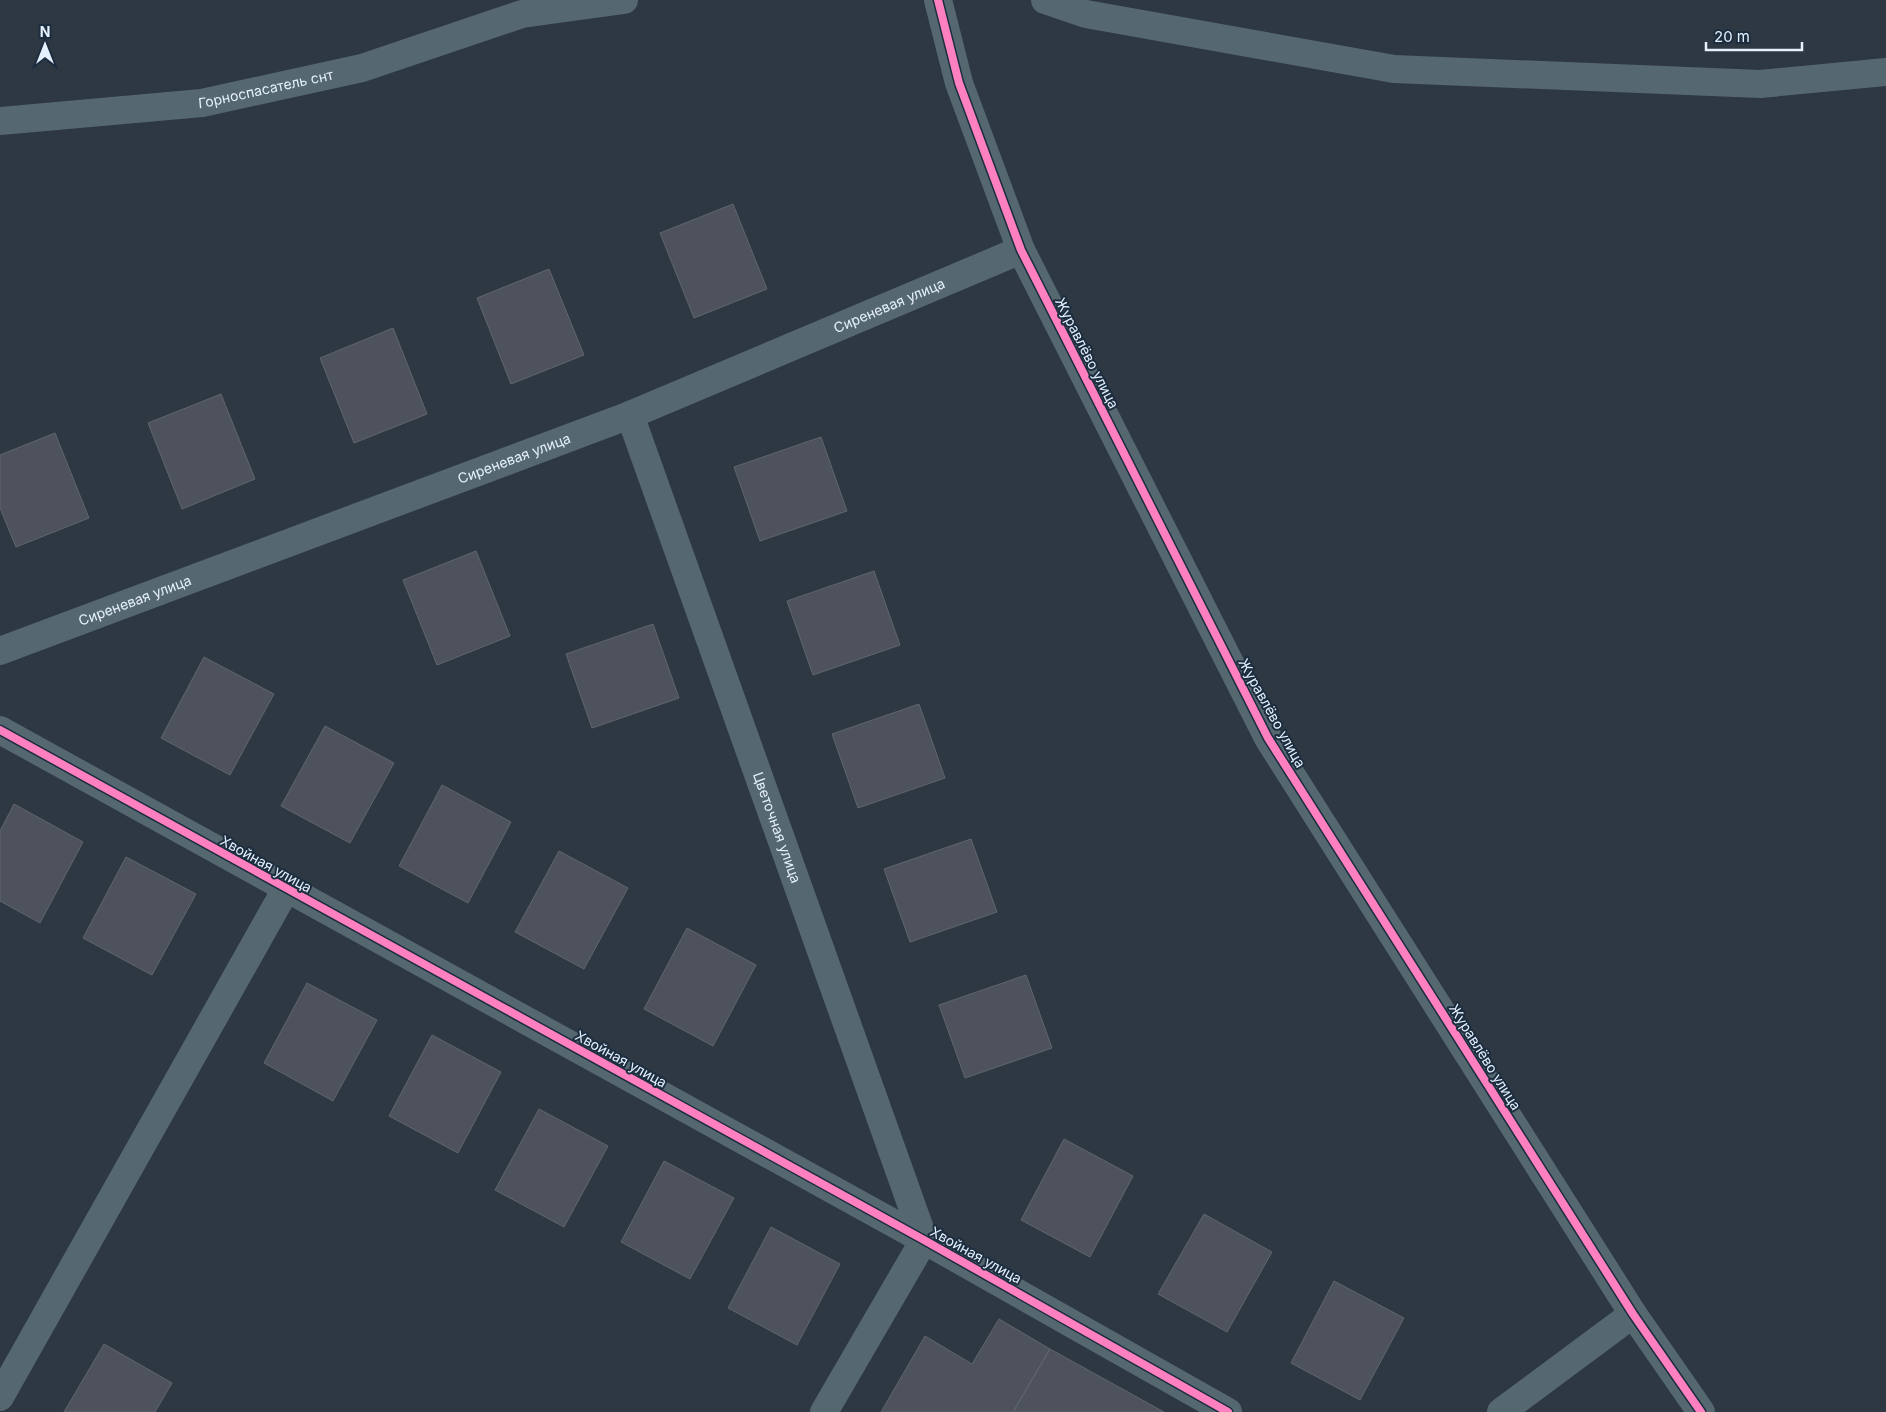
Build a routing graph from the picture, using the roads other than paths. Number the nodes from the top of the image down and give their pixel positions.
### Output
1 (624, 0) edge
2 (938, 0) edge
3 (1045, 0) edge
4 (512, 7) edge
5 (1886, 72) edge
6 (0, 120) edge
7 (1021, 250) junction
8 (630, 415) junction
9 (0, 651) edge
10 (0, 730) edge
11 (286, 890) junction
12 (924, 1240) junction
13 (1633, 1314) junction
14 (0, 1397) edge
15 (824, 1412) edge
16 (1228, 1412) edge
17 (1501, 1412) edge
18 (1701, 1412) edge

1 - 4 street, Горноспасатель снт
2 - 7 street, Журавлёво улица
3 - 5 street
4 - 6 street, Горноспасатель снт
7 - 8 street, Сиреневая улица
7 - 13 street, Журавлёво улица
8 - 9 street, Сиреневая улица
8 - 12 street, Цветочная улица
10 - 11 street, Хвойная улица
11 - 12 street, Хвойная улица
11 - 14 street
12 - 15 street
12 - 16 street, Хвойная улица
13 - 17 street
13 - 18 street, Журавлёво улица

